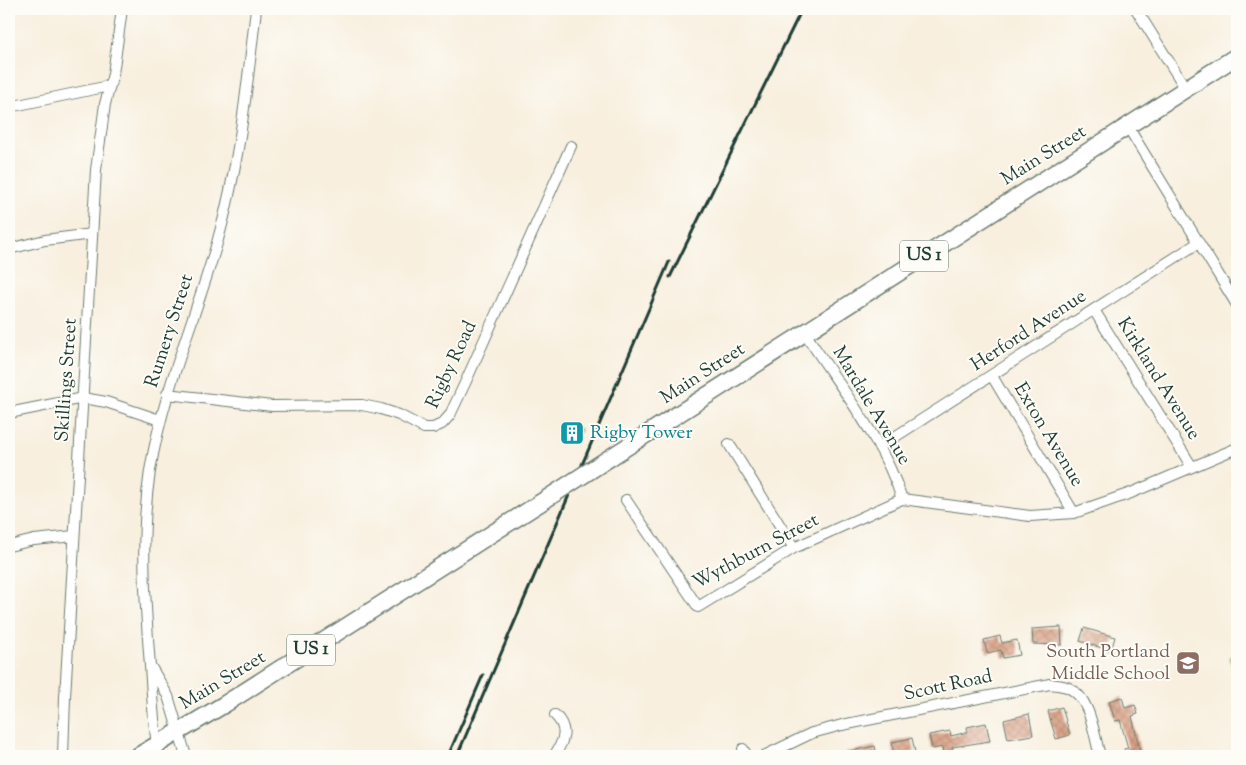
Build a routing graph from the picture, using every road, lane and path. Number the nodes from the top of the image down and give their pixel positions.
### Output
1 (122, 9) edge
2 (256, 9) edge
3 (1136, 9) edge
4 (1235, 62) edge
5 (109, 86) junction
6 (1186, 89) junction
7 (9, 107) edge
8 (1128, 127) junction
9 (571, 146) dead end
10 (92, 234) junction
11 (1198, 243) junction
12 (9, 249) edge
13 (1237, 305) edge
14 (1094, 310) junction
15 (805, 332) junction
16 (992, 376) junction
17 (167, 394) junction
18 (83, 398) junction
19 (9, 413) edge
20 (160, 420) junction
21 (728, 444) dead end
22 (879, 447) junction
23 (1237, 448) edge
24 (1192, 467) junction
25 (626, 500) dead end
26 (902, 500) junction
27 (1074, 513) junction
28 (74, 536) junction
29 (9, 546) edge
30 (794, 548) junction
31 (150, 666) junction
32 (554, 716) dead end
33 (178, 732) junction
34 (157, 745) junction
35 (63, 756) edge
36 (138, 756) edge
37 (186, 756) edge
38 (554, 756) edge
39 (764, 756) edge
40 (1100, 756) edge

1 - 5 street, Skillings Street
2 - 17 street, Rumery Street
3 - 6 street
4 - 6 main road, Main Street / US 1
5 - 7 street
5 - 10 street, Skillings Street
6 - 8 main road, Main Street / US 1
8 - 11 street
8 - 15 main road, Main Street / US 1
9 - 17 street, Rigby Road
10 - 12 street
10 - 18 street, Skillings Street
11 - 13 street
11 - 14 street, Herford Avenue
14 - 16 street, Herford Avenue
14 - 24 street, Kirkland Avenue
15 - 22 street, Mardale Avenue
15 - 33 main road, Main Street / US 1, bridge
16 - 22 street, Herford Avenue
16 - 27 street, Exton Avenue
17 - 20 street, Rumery Street
18 - 19 street
18 - 20 street
18 - 28 street, Skillings Street
20 - 31 street, Rumery Street
21 - 30 street
22 - 26 street, Mardale Avenue
23 - 24 street
24 - 27 street
25 - 30 street, Wythburn Street
26 - 27 street
26 - 30 street, Wythburn Street
28 - 29 street
28 - 35 street, Skillings Street
31 - 33 street, Rumery Street
31 - 34 street, Rumery Street
32 - 38 street
33 - 34 main road, Main Street / US 1
33 - 37 street, Rumery Street
34 - 36 main road, Main Street / US 1
39 - 40 street, Scott Road

